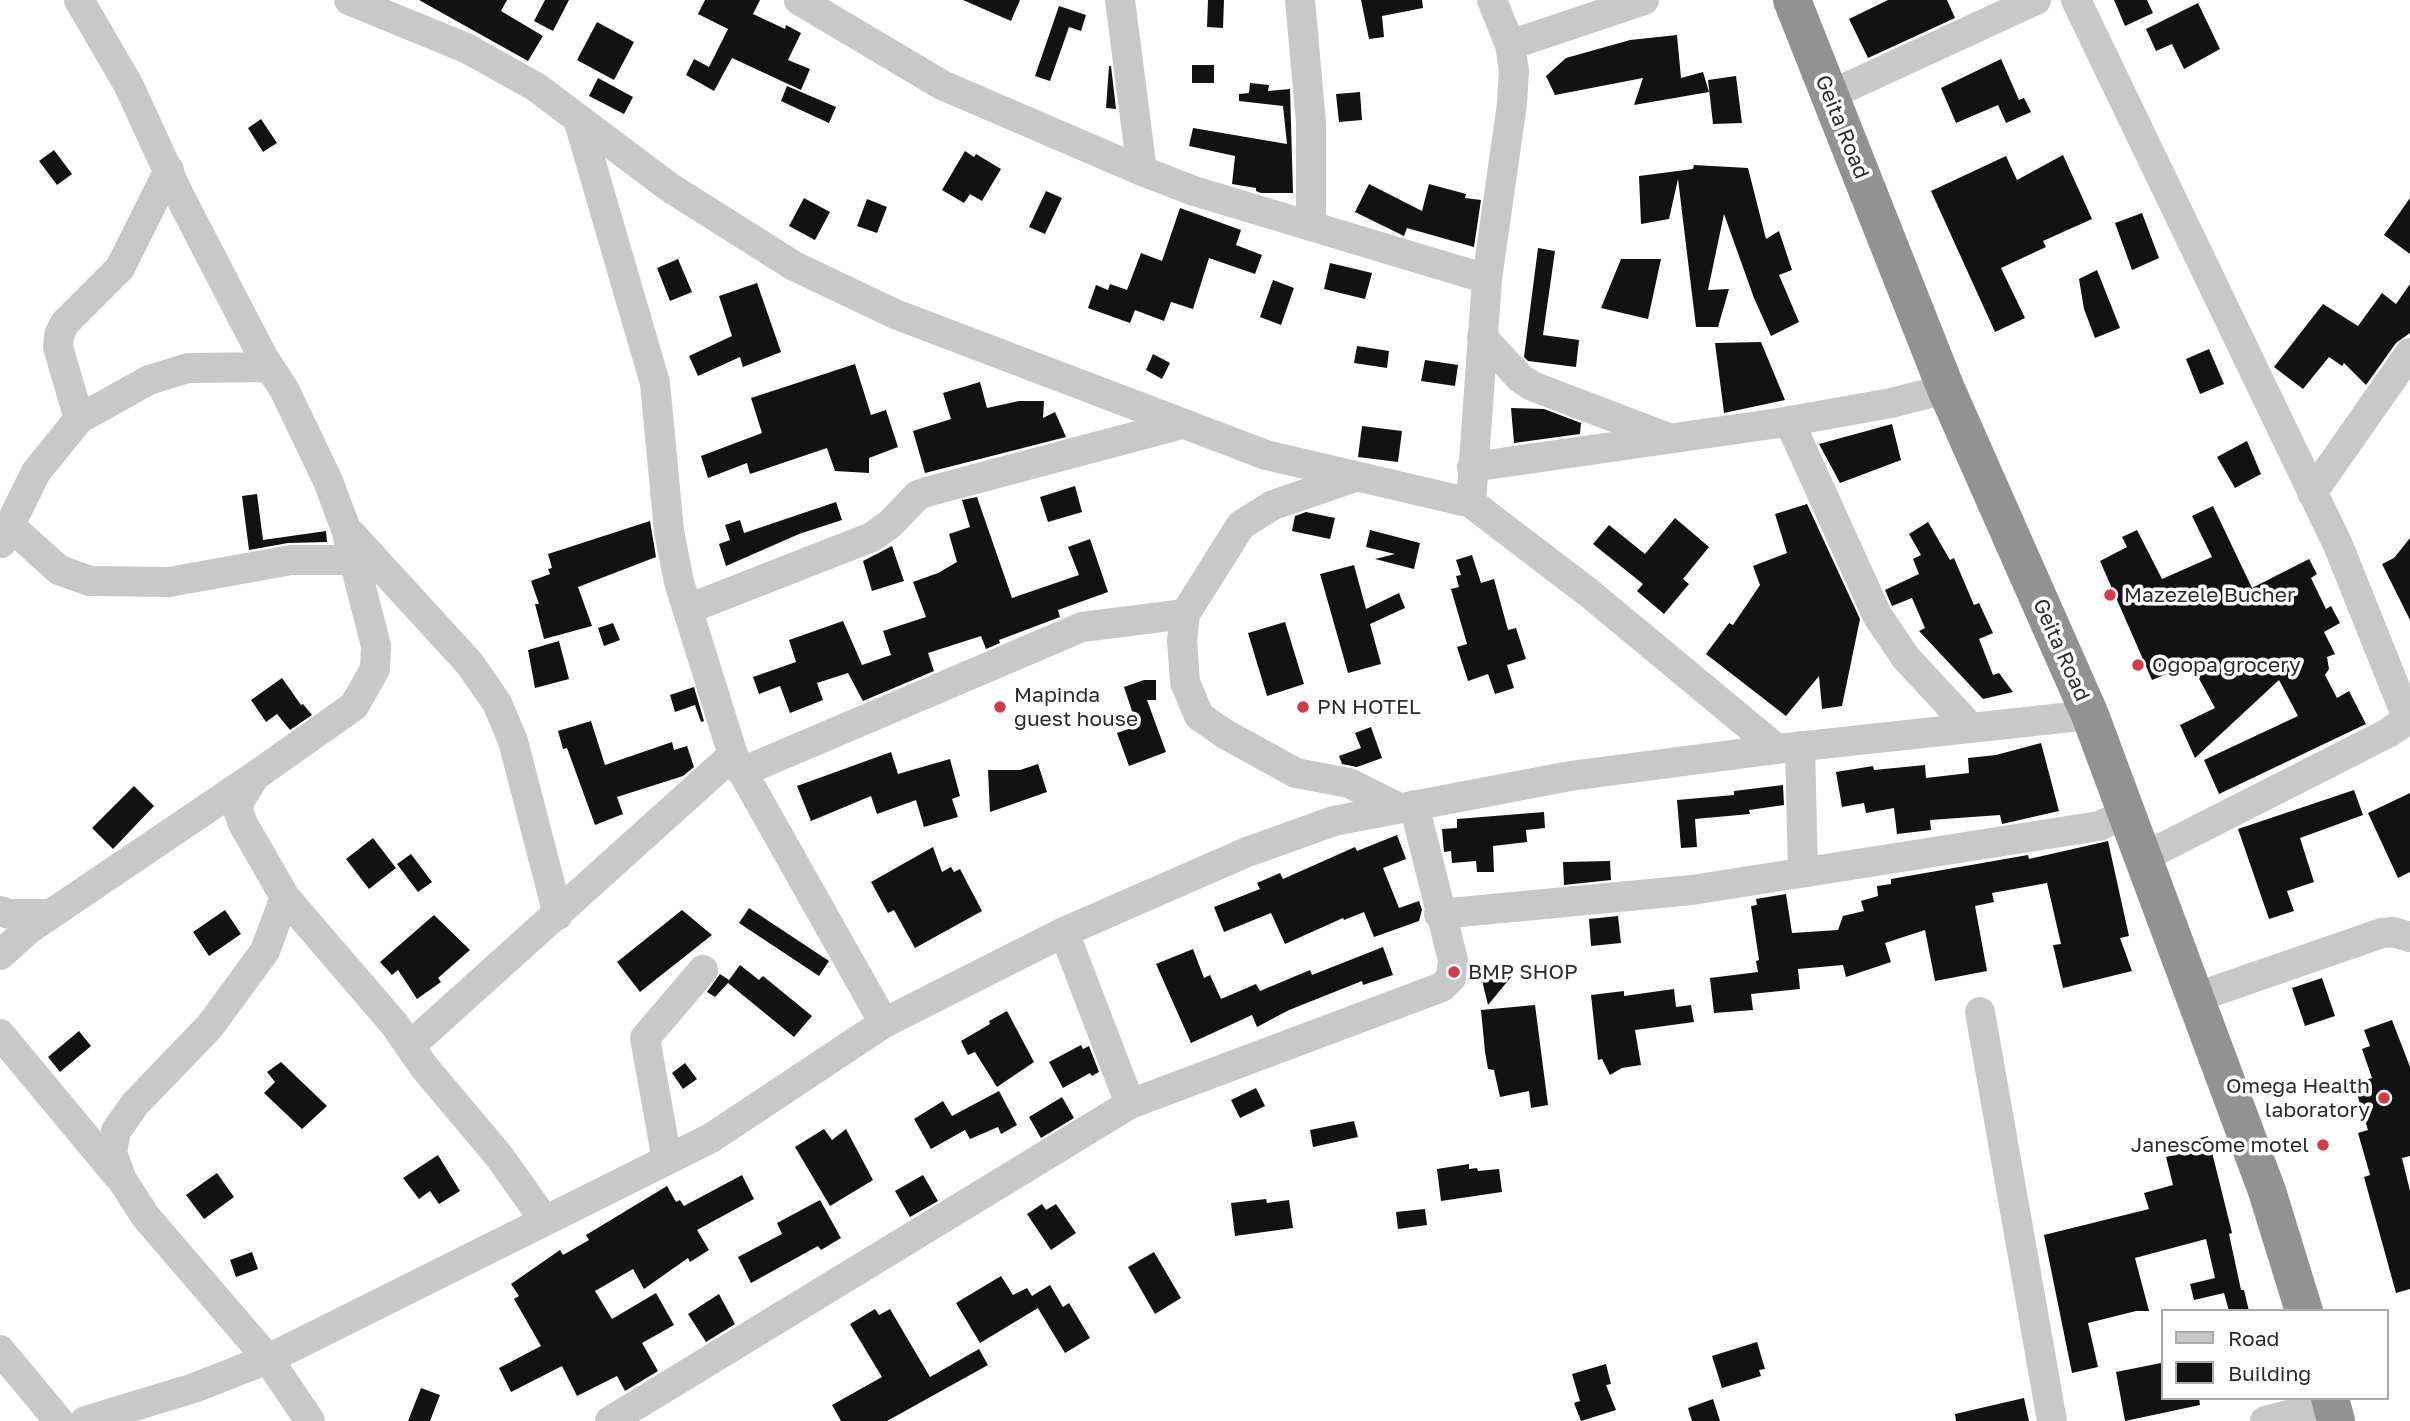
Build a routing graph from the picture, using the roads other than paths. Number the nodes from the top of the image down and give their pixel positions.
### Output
1 (79, 0) edge
2 (349, 0) edge
3 (799, 0) edge
4 (1120, 0) edge
5 (1300, 0) edge
6 (1492, 0) edge
7 (1644, 0) edge
8 (1792, 0) edge
9 (2036, 0) edge
10 (2076, 0) edge
11 (1510, 45) junction
12 (1830, 95) junction
13 (579, 122) junction
14 (169, 170) junction
15 (1142, 171) junction
16 (1311, 226) junction
17 (1487, 279) junction
18 (1482, 337) junction
19 (2410, 353) edge
20 (270, 368) junction
21 (1946, 389) junction
22 (79, 419) junction
23 (1789, 421) junction
24 (1182, 424) junction
25 (1666, 437) junction
26 (1472, 467) junction
27 (1356, 477) junction
28 (2312, 493) junction
29 (1471, 503) junction
30 (346, 529) junction
31 (5, 534) edge
32 (355, 560) junction
33 (405, 593) junction
34 (688, 609) junction
35 (1185, 614) junction
36 (376, 646) junction
37 (2090, 715) junction
38 (2409, 719) edge
39 (1971, 728) junction
40 (1789, 748) junction
41 (738, 763) junction
42 (255, 776) junction
43 (1407, 806) junction
44 (2126, 814) junction
45 (2142, 858) junction
46 (1803, 872) junction
47 (285, 897) junction
48 (0, 911) edge
49 (51, 914) junction
50 (1439, 914) junction
51 (558, 915) junction
52 (1064, 932) junction
53 (2410, 937) edge
54 (0, 955) edge
55 (703, 970) dead end
56 (2197, 997) junction
57 (1980, 1012) dead end
58 (884, 1023) junction
59 (0, 1034) edge
60 (410, 1046) junction
61 (1130, 1104) junction
62 (667, 1160) junction
63 (128, 1189) junction
64 (545, 1221) junction
65 (2303, 1309) edge
66 (0, 1350) edge
67 (268, 1359) junction
68 (2333, 1408) edge
69 (59, 1421) edge
70 (85, 1421) edge
71 (310, 1421) edge
72 (610, 1421) edge
73 (2052, 1421) edge
74 (2264, 1421) edge

1 - 14 street
2 - 13 street
3 - 15 street
4 - 15 street
5 - 16 street
6 - 11 street
7 - 11 street
8 - 12 highway, Geita Road
9 - 12 street
10 - 28 street
11 - 17 street
12 - 21 highway, Geita Road
13 - 24 street
13 - 34 street
14 - 20 street
14 - 22 street
15 - 16 street
16 - 17 street
17 - 18 street
18 - 25 street
18 - 26 street
19 - 28 street
20 - 22 street
20 - 30 street
21 - 23 street
21 - 37 highway, Geita Road
22 - 31 street
23 - 25 street
23 - 39 street
24 - 27 street
24 - 34 street
25 - 26 street
26 - 29 street
27 - 29 street
27 - 35 street
28 - 38 street
29 - 40 street
30 - 32 street
30 - 33 street
31 - 32 street
32 - 36 street
33 - 36 street
33 - 51 street
34 - 41 street
35 - 41 street
35 - 43 street
36 - 42 street
37 - 39 street
37 - 44 highway, Geita Road
38 - 45 street
39 - 40 street
40 - 43 street
40 - 46 street
41 - 51 street
41 - 58 street
42 - 47 street
42 - 49 street
43 - 50 street
43 - 52 street
44 - 45 highway, Geita Road
44 - 46 street
45 - 56 highway, Geita Road
46 - 50 street
47 - 60 street
47 - 63 street
48 - 49 street
49 - 54 street
50 - 61 street
51 - 60 street
52 - 58 street
52 - 61 street
53 - 56 street
55 - 62 street
56 - 65 highway, Geita Road
57 - 73 street
58 - 62 street
59 - 63 street
60 - 64 street
61 - 72 street
62 - 64 street
63 - 67 street
64 - 67 street
66 - 69 street
67 - 70 street
67 - 71 street
68 - 74 street

